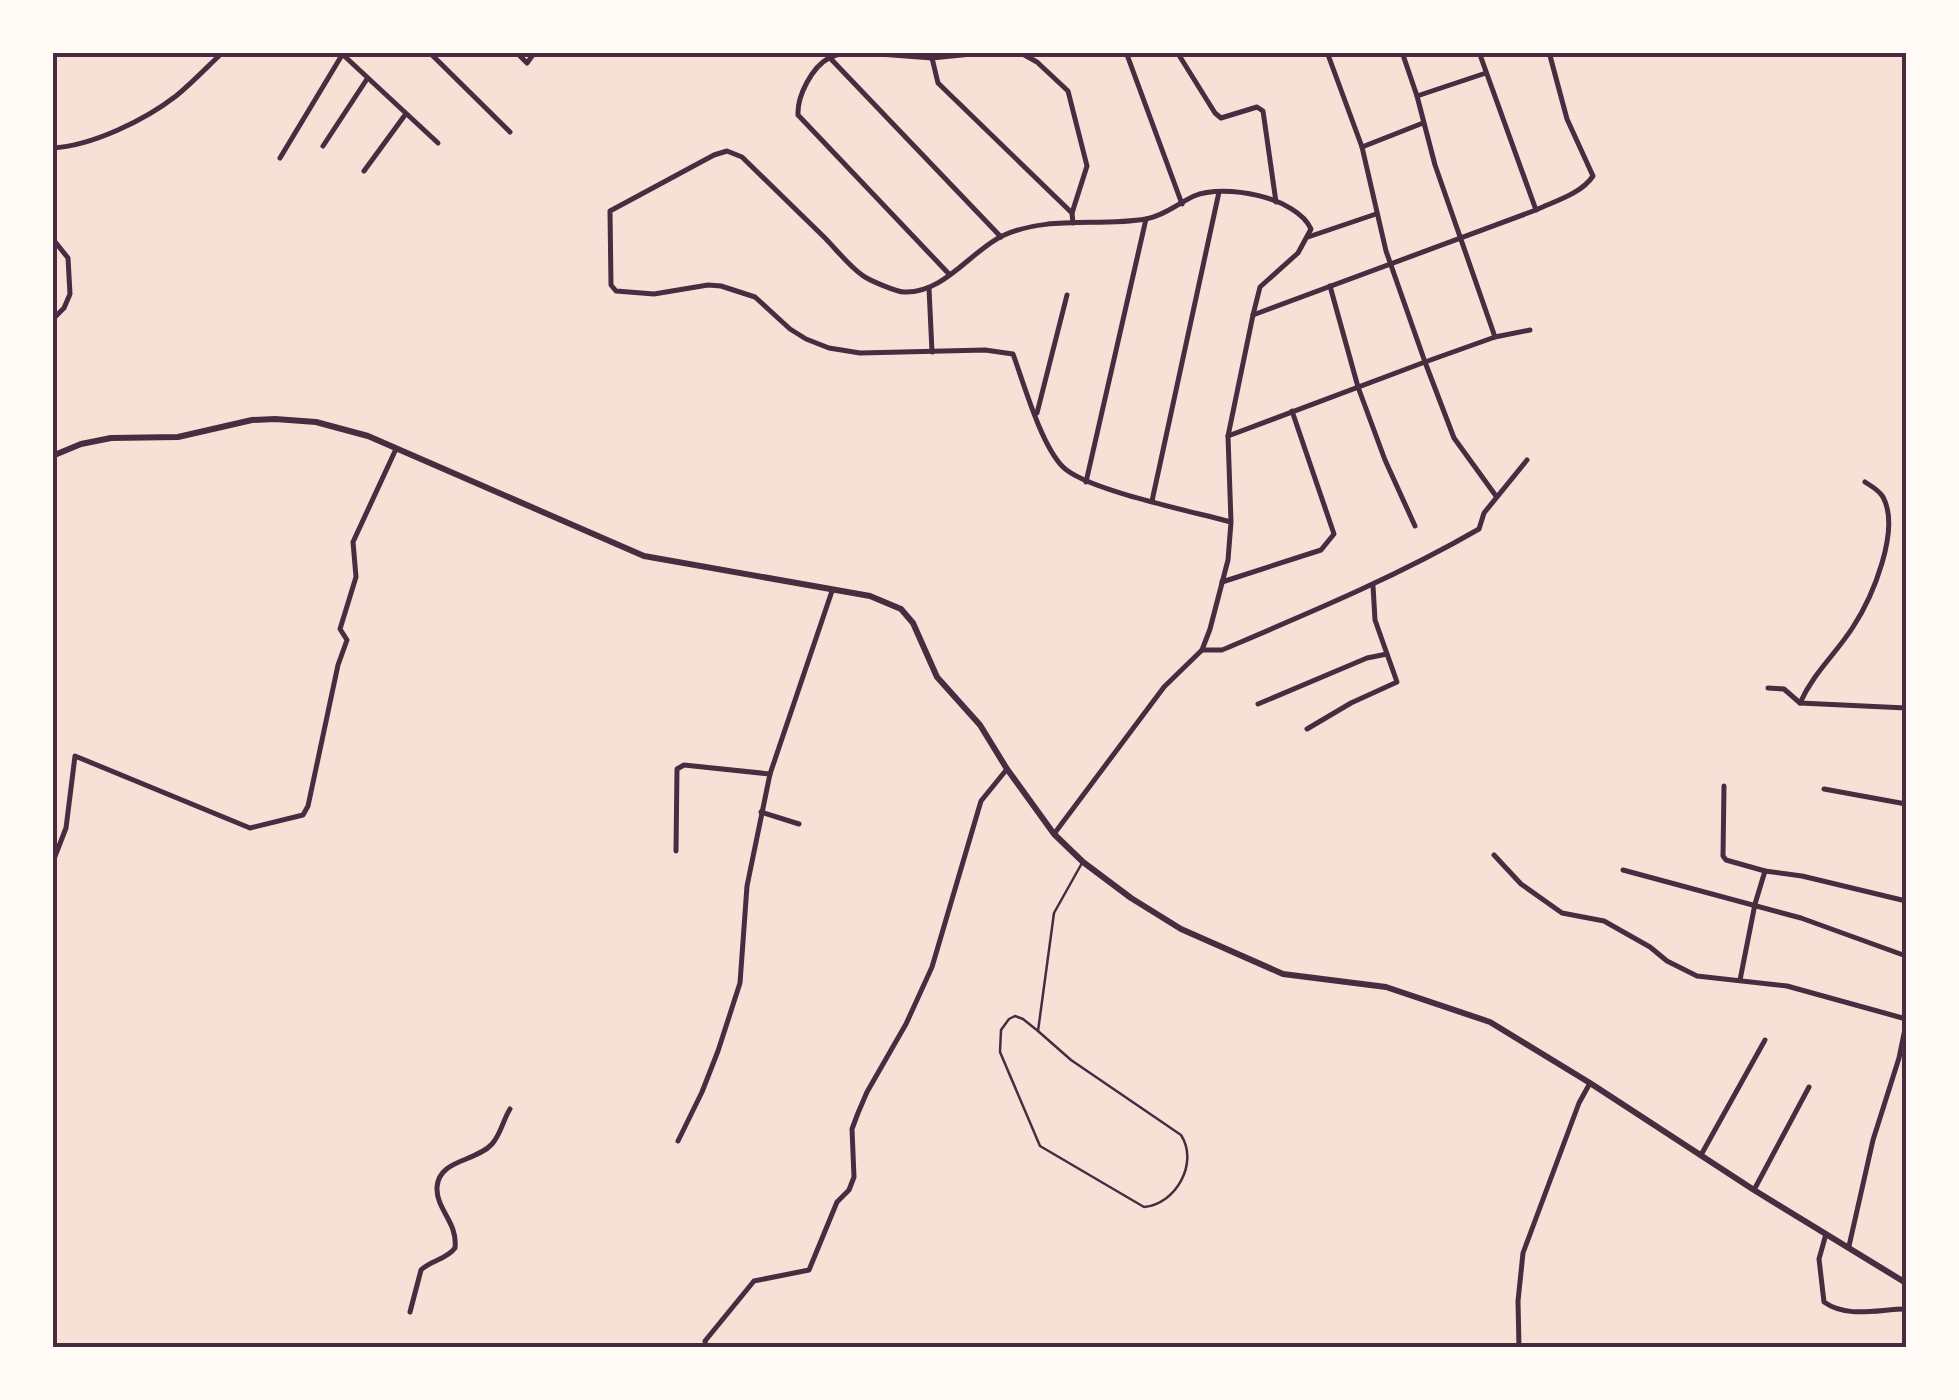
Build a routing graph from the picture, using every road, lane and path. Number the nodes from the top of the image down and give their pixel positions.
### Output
1 (222, 52) edge
2 (429, 52) edge
3 (516, 52) edge
4 (535, 52) edge
5 (849, 52) edge
6 (991, 52) edge
7 (1019, 52) edge
8 (1126, 52) edge
9 (1177, 52) edge
10 (1328, 52) edge
11 (1402, 52) edge
12 (1479, 52) edge
13 (1548, 52) edge
14 (341, 54) edge
15 (830, 58) junction
16 (932, 58) junction
17 (1486, 73) junction
18 (367, 79) junction
19 (1418, 96) junction
20 (405, 115) junction
21 (1423, 124) junction
22 (510, 132) dead end
23 (438, 144) dead end
24 (323, 146) dead end
25 (1362, 147) junction
26 (52, 148) edge
27 (280, 158) dead end
28 (364, 172) dead end
29 (1218, 192) junction
30 (1276, 202) junction
31 (1182, 204) junction
32 (1536, 210) junction
33 (1072, 213) junction
34 (1376, 214) junction
35 (1146, 219) junction
36 (1072, 223) junction
37 (1001, 236) junction
38 (52, 238) edge
39 (1308, 238) junction
40 (1462, 239) junction
41 (1392, 265) junction
42 (950, 274) junction
43 (1330, 286) junction
44 (929, 288) junction
45 (1066, 295) dead end
46 (1253, 316) junction
47 (52, 320) edge
48 (1530, 330) dead end
49 (1495, 336) junction
50 (932, 352) junction
51 (1426, 362) junction
52 (1358, 387) junction
53 (1292, 412) junction
54 (1036, 417) junction
55 (1228, 436) junction
56 (396, 448) junction
57 (52, 456) edge
58 (1527, 460) dead end
59 (1086, 482) junction
60 (1865, 482) dead end
61 (1497, 497) junction
62 (1152, 500) junction
63 (1230, 522) junction
64 (1415, 526) dead end
65 (1222, 582) junction
66 (1373, 585) junction
67 (832, 590) junction
68 (1202, 650) junction
69 (1388, 654) junction
70 (1768, 688) dead end
71 (1800, 703) junction
72 (1258, 704) dead end
73 (1906, 708) edge
74 (1307, 729) dead end
75 (1008, 769) junction
76 (770, 774) junction
77 (1724, 786) dead end
78 (1824, 790) dead end
79 (1906, 804) edge
80 (762, 812) junction
81 (798, 824) dead end
82 (1054, 834) junction
83 (676, 851) dead end
84 (1494, 855) dead end
85 (1083, 862) junction
86 (52, 864) edge
87 (1623, 870) dead end
88 (1764, 871) junction
89 (1906, 901) edge
90 (1755, 904) junction
91 (1906, 956) edge
92 (1740, 981) junction
93 (1906, 1021) edge
94 (1038, 1031) junction
95 (1765, 1040) dead end
96 (1590, 1083) junction
97 (1809, 1087) dead end
98 (510, 1109) dead end
99 (678, 1141) dead end
100 (1701, 1155) junction
101 (1754, 1190) junction
102 (1826, 1234) junction
103 (1849, 1246) junction
104 (1906, 1283) edge
105 (1906, 1309) edge
106 (410, 1312) dead end
107 (706, 1348) edge
108 (1519, 1348) edge

1 - 26 street
2 - 22 street
3 - 4 street
5 - 15 street
5 - 16 street
6 - 16 street
7 - 33 street
8 - 31 street
9 - 30 street
10 - 25 street
11 - 19 street
12 - 17 street
13 - 32 street
14 - 18 street
14 - 27 street
15 - 37 street
15 - 42 street
16 - 33 street
17 - 19 street
17 - 32 street
18 - 20 street
18 - 24 street
19 - 21 street
20 - 23 street
20 - 28 street
21 - 25 street
21 - 40 street
25 - 34 street
29 - 30 street
29 - 31 street
29 - 62 street
30 - 39 street
31 - 35 street
32 - 40 street
33 - 36 street
34 - 39 street
34 - 41 street
35 - 36 street
35 - 59 street
36 - 37 street
37 - 42 street
38 - 47 street
39 - 46 street
40 - 41 street
40 - 49 street
41 - 43 street
41 - 51 street
42 - 44 street
43 - 46 street
43 - 52 street
44 - 50 street
44 - 50 street
45 - 54 street
46 - 55 street
48 - 49 street
49 - 51 street
50 - 54 street
51 - 52 street
51 - 61 street
52 - 53 street
52 - 64 street
53 - 55 street
53 - 65 street
54 - 59 street
55 - 63 street
56 - 57 street
56 - 67 street
56 - 86 street
58 - 61 street
59 - 62 street
60 - 71 street
61 - 66 street
62 - 63 street
63 - 65 street
65 - 68 street
66 - 68 street
66 - 69 street
67 - 75 street
67 - 76 street
68 - 82 street
69 - 72 street
69 - 74 street
70 - 71 street
71 - 73 street
75 - 82 street
75 - 107 street
76 - 80 street
76 - 83 street
77 - 88 street
78 - 79 street
80 - 81 street
80 - 99 street
82 - 85 street
84 - 92 street
85 - 94 lane
85 - 96 street
87 - 90 street
88 - 89 street
88 - 90 street
90 - 91 street
90 - 92 street
92 - 93 street
93 - 103 street
94 - 94 lane
95 - 100 street
96 - 100 street
96 - 108 street
97 - 101 street
98 - 106 street
100 - 101 street
101 - 102 street
102 - 103 street
102 - 105 street
103 - 104 street

